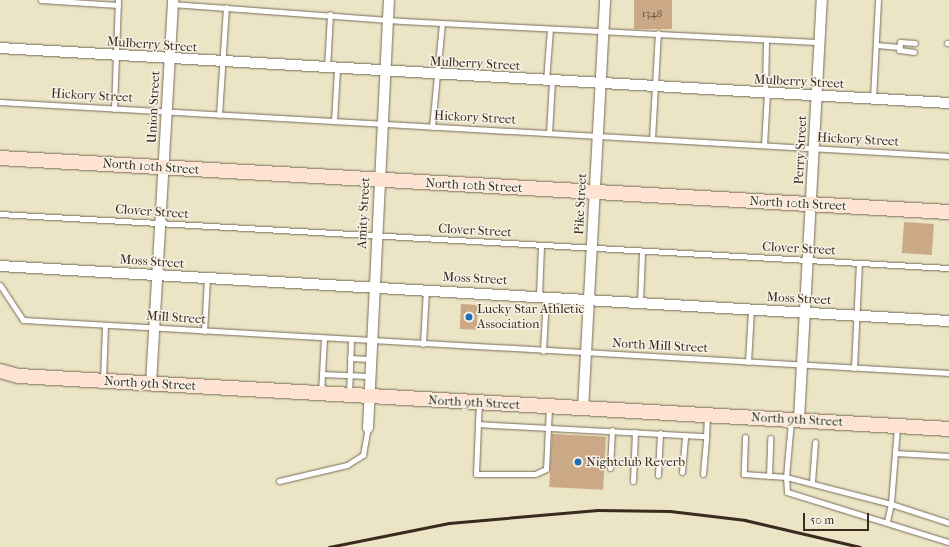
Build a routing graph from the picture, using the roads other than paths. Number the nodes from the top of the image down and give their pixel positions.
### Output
1 (41, 0) edge
2 (389, 0) edge
3 (605, 0) edge
4 (822, 0) edge
5 (878, 0) edge
6 (118, 2) edge
7 (173, 2) edge
8 (226, 7) junction
9 (330, 14) junction
10 (388, 18) junction
11 (442, 23) junction
12 (550, 29) junction
13 (604, 31) junction
14 (658, 33) junction
15 (766, 40) junction
16 (820, 42) junction
17 (915, 43) dead end
18 (876, 45) junction
19 (900, 47) junction
20 (0, 48) edge
21 (914, 52) dead end
22 (115, 56) junction
23 (170, 59) junction
24 (223, 62) junction
25 (327, 68) junction
26 (337, 69) junction
27 (385, 72) junction
28 (437, 75) junction
29 (549, 81) junction
30 (601, 84) junction
31 (655, 87) junction
32 (766, 93) junction
33 (817, 96) junction
34 (873, 99) junction
35 (0, 102) edge
36 (949, 103) edge
37 (114, 109) junction
38 (166, 112) junction
39 (219, 115) junction
40 (334, 121) junction
41 (382, 124) junction
42 (432, 127) junction
43 (550, 134) junction
44 (598, 136) junction
45 (652, 139) junction
46 (764, 146) junction
47 (814, 148) junction
48 (949, 156) edge
49 (0, 158) edge
50 (163, 168) junction
51 (379, 181) junction
52 (594, 193) junction
53 (811, 205) junction
54 (949, 212) edge
55 (0, 214) edge
56 (160, 224) junction
57 (376, 237) junction
58 (541, 246) junction
59 (592, 249) junction
60 (642, 252) junction
61 (808, 260) junction
62 (859, 263) junction
63 (0, 266) edge
64 (949, 268) edge
65 (157, 276) junction
66 (207, 279) junction
67 (0, 285) edge
68 (373, 286) junction
69 (426, 289) junction
70 (543, 296) junction
71 (589, 299) junction
72 (640, 302) junction
73 (751, 310) junction
74 (805, 312) junction
75 (857, 316) junction
76 (949, 321) edge
77 (105, 325) junction
78 (154, 328) junction
79 (204, 331) junction
80 (324, 338) junction
81 (351, 340) junction
82 (370, 341) junction
83 (423, 344) junction
84 (543, 351) junction
85 (586, 353) junction
86 (350, 358) junction
87 (369, 359) junction
88 (748, 362) junction
89 (802, 365) junction
90 (854, 368) junction
91 (0, 371) edge
92 (949, 373) edge
93 (322, 374) junction
94 (350, 375) junction
95 (368, 376) junction
96 (102, 381) junction
97 (151, 384) junction
98 (321, 394) junction
99 (349, 396) junction
100 (367, 397) junction
101 (479, 403) junction
102 (549, 407) junction
103 (583, 409) junction
104 (707, 415) junction
105 (795, 420) junction
106 (478, 424) junction
107 (897, 426) junction
108 (548, 427) junction
109 (368, 428) joint
110 (949, 429) edge
111 (612, 430) junction
112 (635, 432) junction
113 (660, 433) junction
114 (685, 435) junction
115 (706, 436) junction
116 (745, 437) dead end
117 (770, 438) dead end
118 (815, 442) dead end
119 (895, 453) junction
120 (949, 456) edge
121 (610, 468) dead end
122 (682, 472) dead end
123 (703, 474) dead end
124 (658, 475) dead end
125 (769, 476) junction
126 (786, 477) junction
127 (279, 481) dead end
128 (633, 481) dead end
129 (812, 482) junction
130 (892, 504) junction
131 (887, 521) junction
132 (949, 523) edge
133 (949, 542) edge

1 - 6 lane
2 - 10 street, Amity Street
3 - 13 street, Pike Street
4 - 16 street, Perry Street
5 - 18 lane
6 - 22 lane
7 - 8 lane
7 - 23 street, Union Street
8 - 9 lane
8 - 24 lane
9 - 10 lane
9 - 25 lane
10 - 11 lane
10 - 27 street, Amity Street
11 - 12 lane
11 - 28 lane
12 - 13 lane
12 - 29 lane
13 - 14 lane
13 - 30 street, Pike Street
14 - 15 lane
14 - 31 lane
15 - 16 lane
15 - 32 lane
16 - 33 street, Perry Street
17 - 19 lane
18 - 19 lane
18 - 34 lane
19 - 21 lane
20 - 22 street, Mulberry Street
22 - 23 street, Mulberry Street
22 - 37 lane
23 - 24 street, Mulberry Street
23 - 38 street, Union Street
24 - 25 street, Mulberry Street
24 - 39 lane
25 - 26 street, Mulberry Street
26 - 27 street, Mulberry Street
26 - 40 lane
27 - 28 street, Mulberry Street
27 - 41 street, Amity Street
28 - 29 street, Mulberry Street
28 - 42 lane
29 - 30 street, Mulberry Street
29 - 43 lane
30 - 31 street, Mulberry Street
30 - 44 street, Pike Street
31 - 32 street, Mulberry Street
31 - 45 lane
32 - 33 street, Mulberry Street
32 - 46 lane
33 - 34 street, Mulberry Street
33 - 47 street, Perry Street
34 - 36 street, Mulberry Street
35 - 37 lane, Hickory Street
37 - 38 lane, Hickory Street
38 - 39 lane, Hickory Street
38 - 50 street, Union Street
39 - 40 lane, Hickory Street
40 - 41 lane, Hickory Street
41 - 42 lane, Hickory Street
41 - 51 street, Amity Street
42 - 43 lane, Hickory Street
43 - 44 lane, Hickory Street
44 - 45 lane, Hickory Street
44 - 52 street, Pike Street
45 - 46 lane, Hickory Street
46 - 47 lane, Hickory Street
47 - 48 lane, Hickory Street
47 - 53 street, Perry Street
49 - 50 main road, North 10th Street
50 - 51 main road, North 10th Street
50 - 56 street, Union Street
51 - 52 main road, North 10th Street
51 - 57 street, Amity Street
52 - 53 main road, North 10th Street
52 - 59 street, Pike Street
53 - 54 main road, North 10th Street
53 - 61 street, Perry Street
55 - 56 lane, Clover Street
56 - 57 lane, Clover Street
56 - 65 street, Union Street
57 - 58 lane, Clover Street
57 - 68 street, Amity Street
58 - 59 lane, Clover Street
58 - 70 lane
59 - 60 lane, Clover Street
59 - 71 street, Pike Street
60 - 61 lane, Clover Street
60 - 72 lane
61 - 62 lane, Clover Street
61 - 74 street, Perry Street
62 - 64 lane, Clover Street
62 - 75 lane
63 - 65 street, Moss Street
65 - 66 street, Moss Street
65 - 78 street, Union Street
66 - 68 street, Moss Street
66 - 79 lane
67 - 77 lane, Mill Street
68 - 69 street, Moss Street
68 - 82 street, Amity Street
69 - 70 street, Moss Street
69 - 83 lane
70 - 71 street, Moss Street
70 - 84 lane
71 - 72 street, Moss Street
71 - 85 street, Pike Street
72 - 73 street, Moss Street
73 - 74 street, Moss Street
73 - 88 lane
74 - 75 street, Moss Street
74 - 89 street, Perry Street
75 - 76 street, Moss Street
75 - 90 lane
77 - 78 lane, Mill Street
77 - 96 lane
78 - 79 lane, Mill Street
78 - 97 street, Union Street
79 - 80 lane, Mill Street
80 - 81 lane, Mill Street
80 - 93 lane
81 - 82 lane, Mill Street
81 - 86 lane
82 - 83 lane, North Mill Street
82 - 87 street, Amity Street
83 - 84 lane, North Mill Street
84 - 85 lane, North Mill Street
85 - 88 lane, North Mill Street
85 - 103 street, Pike Street
86 - 87 lane
86 - 94 lane
87 - 95 street, Amity Street
88 - 89 lane, North Mill Street
89 - 90 lane, North Mill Street
89 - 105 street, Perry Street
90 - 92 lane, North Mill Street
91 - 96 main road, North 9th Street
93 - 94 lane
93 - 98 lane
94 - 95 lane
94 - 99 lane
95 - 100 street, Amity Street
96 - 97 main road, North 9th Street
97 - 98 main road, North 9th Street
98 - 99 main road, North 9th Street
99 - 100 main road, North 9th Street
100 - 101 main road, North 9th Street
100 - 109 street, Amity Street
101 - 102 main road, North 9th Street
101 - 106 lane
102 - 103 main road, North 9th Street
102 - 108 lane
103 - 104 main road, North 9th Street
104 - 105 main road, North 9th Street
104 - 115 lane
105 - 107 main road, North 9th Street
105 - 126 lane
106 - 108 lane
106 - 108 lane
107 - 110 main road, North 9th Street
107 - 119 lane
108 - 111 lane
109 - 127 lane
111 - 112 lane
111 - 121 lane
112 - 113 lane
112 - 128 lane
113 - 114 lane
113 - 124 lane
114 - 115 lane
114 - 122 lane
115 - 123 lane
116 - 125 lane
117 - 125 lane
118 - 129 lane
119 - 120 lane
119 - 130 lane
125 - 126 lane
126 - 129 lane
126 - 131 lane
129 - 130 lane
130 - 131 lane
130 - 132 lane
131 - 133 lane

